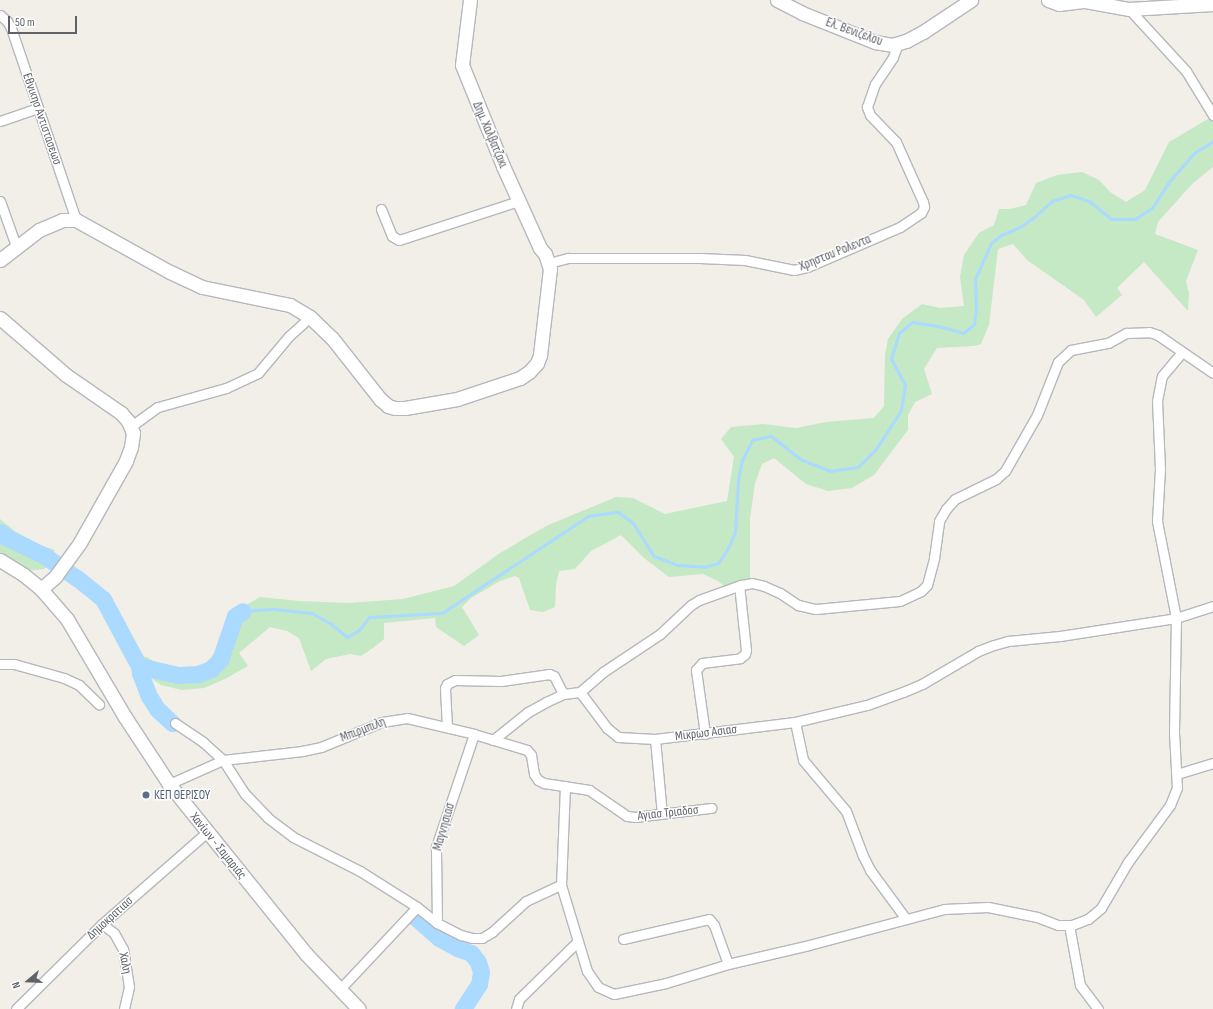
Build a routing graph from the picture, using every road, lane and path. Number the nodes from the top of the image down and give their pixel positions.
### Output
1 (470, 0) edge
2 (777, 0) edge
3 (971, 0) edge
4 (1048, 0) edge
5 (1213, 4) edge
6 (1129, 9) junction
7 (3, 17) edge
8 (898, 43) junction
9 (38, 108) junction
10 (1213, 115) edge
11 (0, 121) edge
12 (0, 201) edge
13 (518, 201) junction
14 (381, 210) dead end
15 (76, 220) junction
16 (16, 246) junction
17 (0, 260) edge
18 (549, 263) junction
19 (310, 317) junction
20 (0, 318) edge
21 (1182, 352) junction
22 (1213, 373) edge
23 (130, 427) junction
24 (0, 560) edge
25 (739, 585) junction
26 (41, 590) junction
27 (1213, 606) edge
28 (1176, 618) junction
29 (0, 664) edge
30 (580, 692) junction
31 (563, 694) junction
32 (99, 704) dead end
33 (795, 722) junction
34 (175, 723) dead end
35 (446, 727) junction
36 (474, 734) junction
37 (705, 734) junction
38 (655, 739) junction
39 (493, 740) junction
40 (222, 760) junction
41 (1213, 763) edge
42 (1177, 774) junction
43 (538, 780) joint
44 (169, 784) junction
45 (565, 786) junction
46 (711, 808) dead end
47 (662, 814) junction
48 (207, 832) junction
49 (561, 885) junction
50 (417, 907) junction
51 (906, 919) junction
52 (438, 923) junction
53 (102, 924) junction
54 (1069, 925) junction
55 (623, 939) dead end
56 (577, 942) junction
57 (728, 964) junction
58 (340, 989) junction
59 (16, 1009) edge
60 (124, 1009) edge
61 (359, 1009) edge
62 (516, 1009) edge
63 (1098, 1009) edge

1 - 13 street, Δημ. Χαλβατζακι
2 - 8 street, Ελ. Βενιζελου
3 - 8 street, Ελ. Βενιζελου
4 - 6 street
5 - 6 street
6 - 10 street
7 - 9 street, Εθνικησ Αντιστασεωσ
8 - 18 street, Χρηστου Ρολεντα
9 - 11 street
9 - 15 street, Εθνικησ Αντιστασεωσ
12 - 16 street
13 - 14 street
13 - 18 street, Δημ. Χαλβατζακι
15 - 16 street
15 - 19 street
16 - 17 street
18 - 19 street
19 - 23 street
20 - 23 street
21 - 22 street
21 - 25 street
21 - 28 street
23 - 26 street
24 - 26 street, Χανίων - Σαμαριάς
25 - 30 street
25 - 37 street
26 - 44 street, Χανίων - Σαμαριάς
27 - 28 street, Μικρωσ Ασιασ
28 - 33 street, Μικρωσ Ασιασ
28 - 42 street
29 - 32 street
30 - 31 street
30 - 38 street, Μικρωσ Ασιασ
31 - 35 street
31 - 39 street
33 - 37 street, Μικρωσ Ασιασ
33 - 51 street
34 - 40 street
35 - 36 street, Μπιρμπιλη
35 - 40 street, Μπιρμπιλη
36 - 39 street, Μπιρμπιλη
36 - 52 street, Μαγνησιασ
37 - 38 street, Μικρωσ Ασιασ
38 - 47 street
39 - 43 street, Μπιρμπιλη
40 - 44 street, Μπιρμπιλη
40 - 50 street
41 - 42 street
42 - 54 street
43 - 45 street, Αγιασ Τριαδοσ
44 - 48 street, Χανίων - Σαμαριάς
45 - 47 street, Αγιασ Τριαδοσ
45 - 49 street
46 - 47 street, Αγιασ Τριαδοσ
48 - 53 street, Δημοκρατιασ
48 - 58 street, Χανίων - Σαμαριάς
49 - 52 street
49 - 56 street
50 - 52 street
50 - 58 street
51 - 54 street
51 - 57 street
53 - 59 street, Δημοκρατιασ
53 - 60 street, Χαλη
54 - 63 street
55 - 57 street
56 - 57 street
56 - 62 street
58 - 61 street, Χανίων - Σαμαριάς

